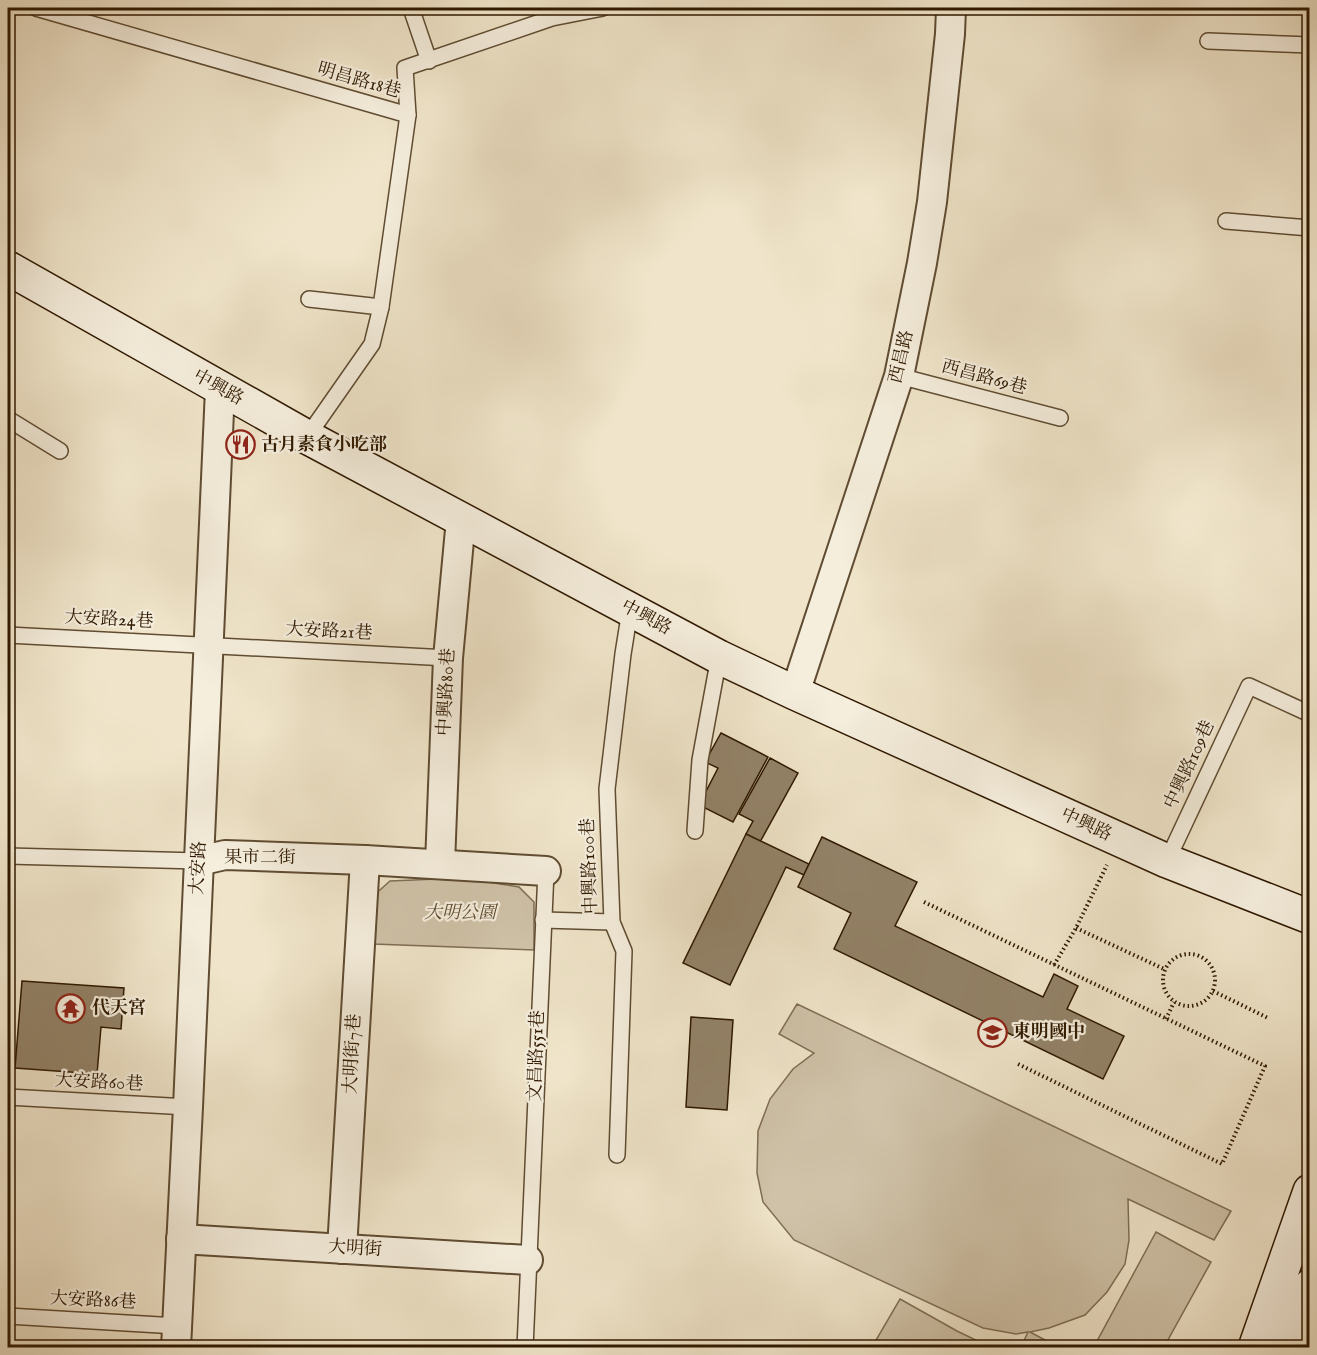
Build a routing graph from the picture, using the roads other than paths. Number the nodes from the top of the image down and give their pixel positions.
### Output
1 (36, 8) edge
2 (411, 8) edge
3 (603, 8) edge
4 (951, 8) edge
5 (550, 13) edge
6 (1208, 41) dead end
7 (1310, 45) edge
8 (429, 61) junction
9 (408, 115) junction
10 (1310, 212) edge
11 (1226, 221) dead end
12 (1304, 227) edge
13 (8, 268) edge
14 (309, 299) dead end
15 (381, 307) junction
16 (898, 376) junction
17 (220, 389) junction
18 (1060, 418) dead end
19 (8, 419) edge
20 (307, 437) junction
21 (60, 451) dead end
22 (461, 519) junction
23 (630, 610) junction
24 (8, 635) edge
25 (209, 645) junction
26 (719, 657) junction
27 (448, 658) junction
28 (795, 693) junction
29 (1310, 714) edge
30 (695, 831) dead end
31 (8, 856) edge
32 (365, 860) junction
33 (199, 861) junction
34 (1167, 861) junction
35 (440, 864) junction
36 (546, 871) joint
37 (1310, 916) edge
38 (543, 920) junction
39 (612, 922) junction
40 (8, 1097) edge
41 (188, 1107) junction
42 (617, 1155) dead end
43 (1310, 1191) edge
44 (181, 1239) junction
45 (342, 1249) junction
46 (528, 1260) junction
47 (1310, 1286) edge
48 (8, 1316) edge
49 (176, 1337) edge
50 (525, 1347) edge
51 (1255, 1347) edge
52 (1288, 1347) edge

1 - 9 lane, 明昌路18巷
2 - 8 lane
3 - 5 lane
4 - 16 street, 西昌路
5 - 8 lane
6 - 7 lane
8 - 9 lane
9 - 15 lane, 明昌路18巷
10 - 12 lane
11 - 12 lane
13 - 17 main road, 中興路
14 - 15 lane
15 - 20 lane, 明昌路18巷
16 - 18 lane, 西昌路69巷
16 - 28 street, 西昌路
17 - 20 main road, 中興路
17 - 25 street, 大安路
19 - 21 lane
20 - 22 main road, 中興路
22 - 23 main road, 中興路
22 - 27 street, 中興路80巷
23 - 26 main road, 中興路
23 - 39 lane, 中興路100巷
24 - 25 lane, 大安路24巷
25 - 27 lane, 大安路21巷
25 - 33 street, 大安路
26 - 28 main road, 中興路
26 - 30 lane
27 - 35 street, 中興路80巷
28 - 34 main road, 中興路
29 - 34 lane, 中興路109巷
31 - 33 lane, 果市二街
32 - 33 street, 果市二街
32 - 35 street, 果市二街
32 - 45 street, 大明街7巷
33 - 41 street, 大安路
34 - 37 main road, 中興路
35 - 36 street, 文昌路551巷
36 - 38 lane, 文昌路551巷
38 - 39 lane
38 - 46 lane, 文昌路551巷
39 - 42 lane, 中興路100巷
40 - 41 lane, 大安路60巷
41 - 44 street, 大安路
43 - 51 main road
44 - 45 street, 大明街
44 - 49 street, 大安路
45 - 46 street, 大明街
46 - 50 lane, 文昌路551巷
47 - 52 main road
48 - 49 lane, 大安路86巷

